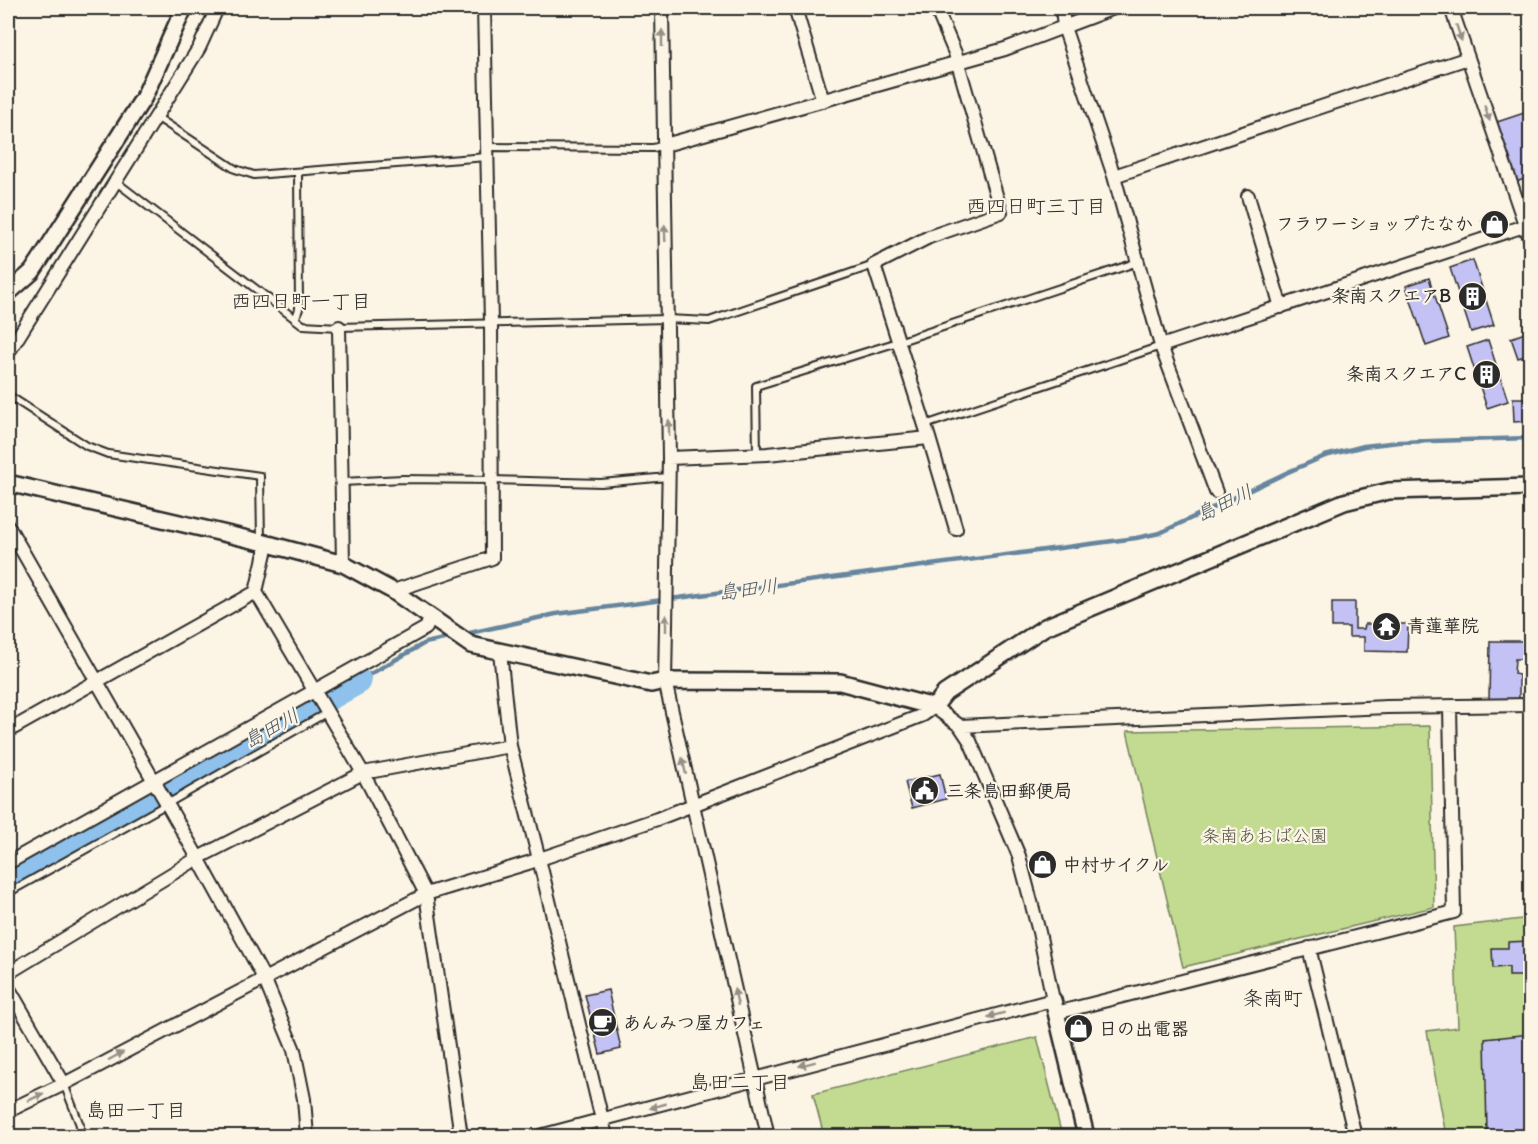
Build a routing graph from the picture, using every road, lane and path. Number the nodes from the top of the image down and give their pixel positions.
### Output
1 (184, 8) edge
2 (215, 8) edge
3 (484, 8) edge
4 (662, 8) edge
5 (795, 8) edge
6 (936, 8) edge
7 (1062, 8) edge
8 (1114, 8) edge
9 (1451, 8) edge
10 (1064, 27) junction
11 (1468, 58) junction
12 (957, 64) junction
13 (823, 101) junction
14 (155, 116) junction
15 (665, 145) junction
16 (487, 152) junction
17 (298, 172) junction
18 (1114, 176) junction
19 (115, 181) junction
20 (1248, 196) dead end
21 (1528, 225) edge
22 (1530, 239) edge
23 (1138, 262) junction
24 (874, 265) junction
25 (8, 293) edge
26 (1281, 307) junction
27 (668, 319) junction
28 (296, 320) junction
29 (491, 322) junction
30 (339, 327) junction
31 (898, 342) junction
32 (1161, 346) junction
33 (8, 353) edge
34 (8, 395) edge
35 (925, 425) junction
36 (929, 438) junction
37 (757, 455) junction
38 (669, 459) junction
39 (669, 477) junction
40 (493, 480) junction
41 (342, 482) junction
42 (8, 483) edge
43 (1530, 488) edge
44 (1216, 492) dead end
45 (8, 526) edge
46 (956, 529) dead end
47 (264, 543) junction
48 (343, 564) junction
49 (393, 591) junction
50 (256, 592) junction
51 (431, 617) junction
52 (500, 652) junction
53 (665, 681) junction
54 (97, 682) junction
55 (314, 692) junction
56 (1530, 705) edge
57 (934, 707) junction
58 (1449, 707) junction
59 (326, 713) junction
60 (960, 726) junction
61 (8, 731) edge
62 (510, 746) junction
63 (363, 772) junction
64 (155, 782) junction
65 (165, 802) junction
66 (693, 806) junction
67 (198, 858) junction
68 (539, 859) junction
69 (8, 863) edge
70 (8, 893) edge
71 (426, 894) junction
72 (1309, 948) junction
73 (8, 973) edge
74 (264, 978) junction
75 (8, 987) edge
76 (1054, 1007) junction
77 (754, 1078) junction
78 (64, 1083) junction
79 (8, 1111) edge
80 (602, 1121) junction
81 (79, 1137) edge
82 (307, 1137) edge
83 (462, 1137) edge
84 (540, 1137) edge
85 (606, 1137) edge
86 (768, 1137) edge
87 (1086, 1137) edge
88 (1355, 1137) edge

1 - 25 street
2 - 14 street
3 - 16 street
15 -> 4 street
5 - 13 street
6 - 12 street
7 - 10 street
8 - 10 street
9 -> 11 street
10 - 12 street
10 - 18 street
11 - 18 street
11 -> 21 street
12 - 13 street
12 - 24 street
13 - 15 street
14 - 17 lane
14 - 19 street
15 - 16 lane
27 -> 15 street
16 - 17 lane
16 - 29 street
17 - 28 lane
18 - 23 street
19 - 28 lane
19 - 33 street
20 - 26 street
21 - 22 street
21 - 26 street
23 - 31 lane
23 - 32 street
24 - 27 lane
24 - 31 street
26 - 32 street
27 - 29 lane
38 -> 27 street
28 - 30 lane
29 - 30 lane
29 - 40 street
30 - 41 street
31 - 35 street
31 - 37 lane
32 - 35 lane
32 - 44 street
34 - 47 lane
35 - 36 street
36 - 37 street
36 - 46 street
37 - 38 street
38 - 39 street
39 - 40 lane
53 -> 39 street
40 - 41 lane
40 - 49 street
41 - 48 street
42 - 47 street
43 - 57 street
45 - 54 street
47 - 48 street
47 - 50 street
48 - 49 street
49 - 51 street
50 - 54 street
50 - 55 street
51 - 52 street
51 - 55 street
52 - 53 street
52 - 62 street
53 - 57 street
66 -> 53 street
54 - 61 street
54 - 64 street
55 - 59 street
55 - 64 street
56 - 58 street
57 - 60 street
57 - 66 street
58 - 60 street
58 - 72 street
59 - 63 street
59 - 65 lane
60 - 76 street
62 - 63 street
62 - 68 street
63 - 67 street
63 - 71 street
64 - 65 street
64 - 69 street
65 - 67 street
65 - 70 lane
66 - 68 street
77 -> 66 street
67 - 73 street
67 - 74 street
68 - 71 street
68 - 80 street
71 - 74 street
71 - 83 street
72 - 76 street
72 - 88 street
78 -> 74 street
74 - 82 street
75 - 78 street
76 -> 77 street
76 - 87 street
77 -> 80 street
77 - 86 street
79 -> 78 street
78 - 81 lane
80 - 84 street
80 - 85 street

